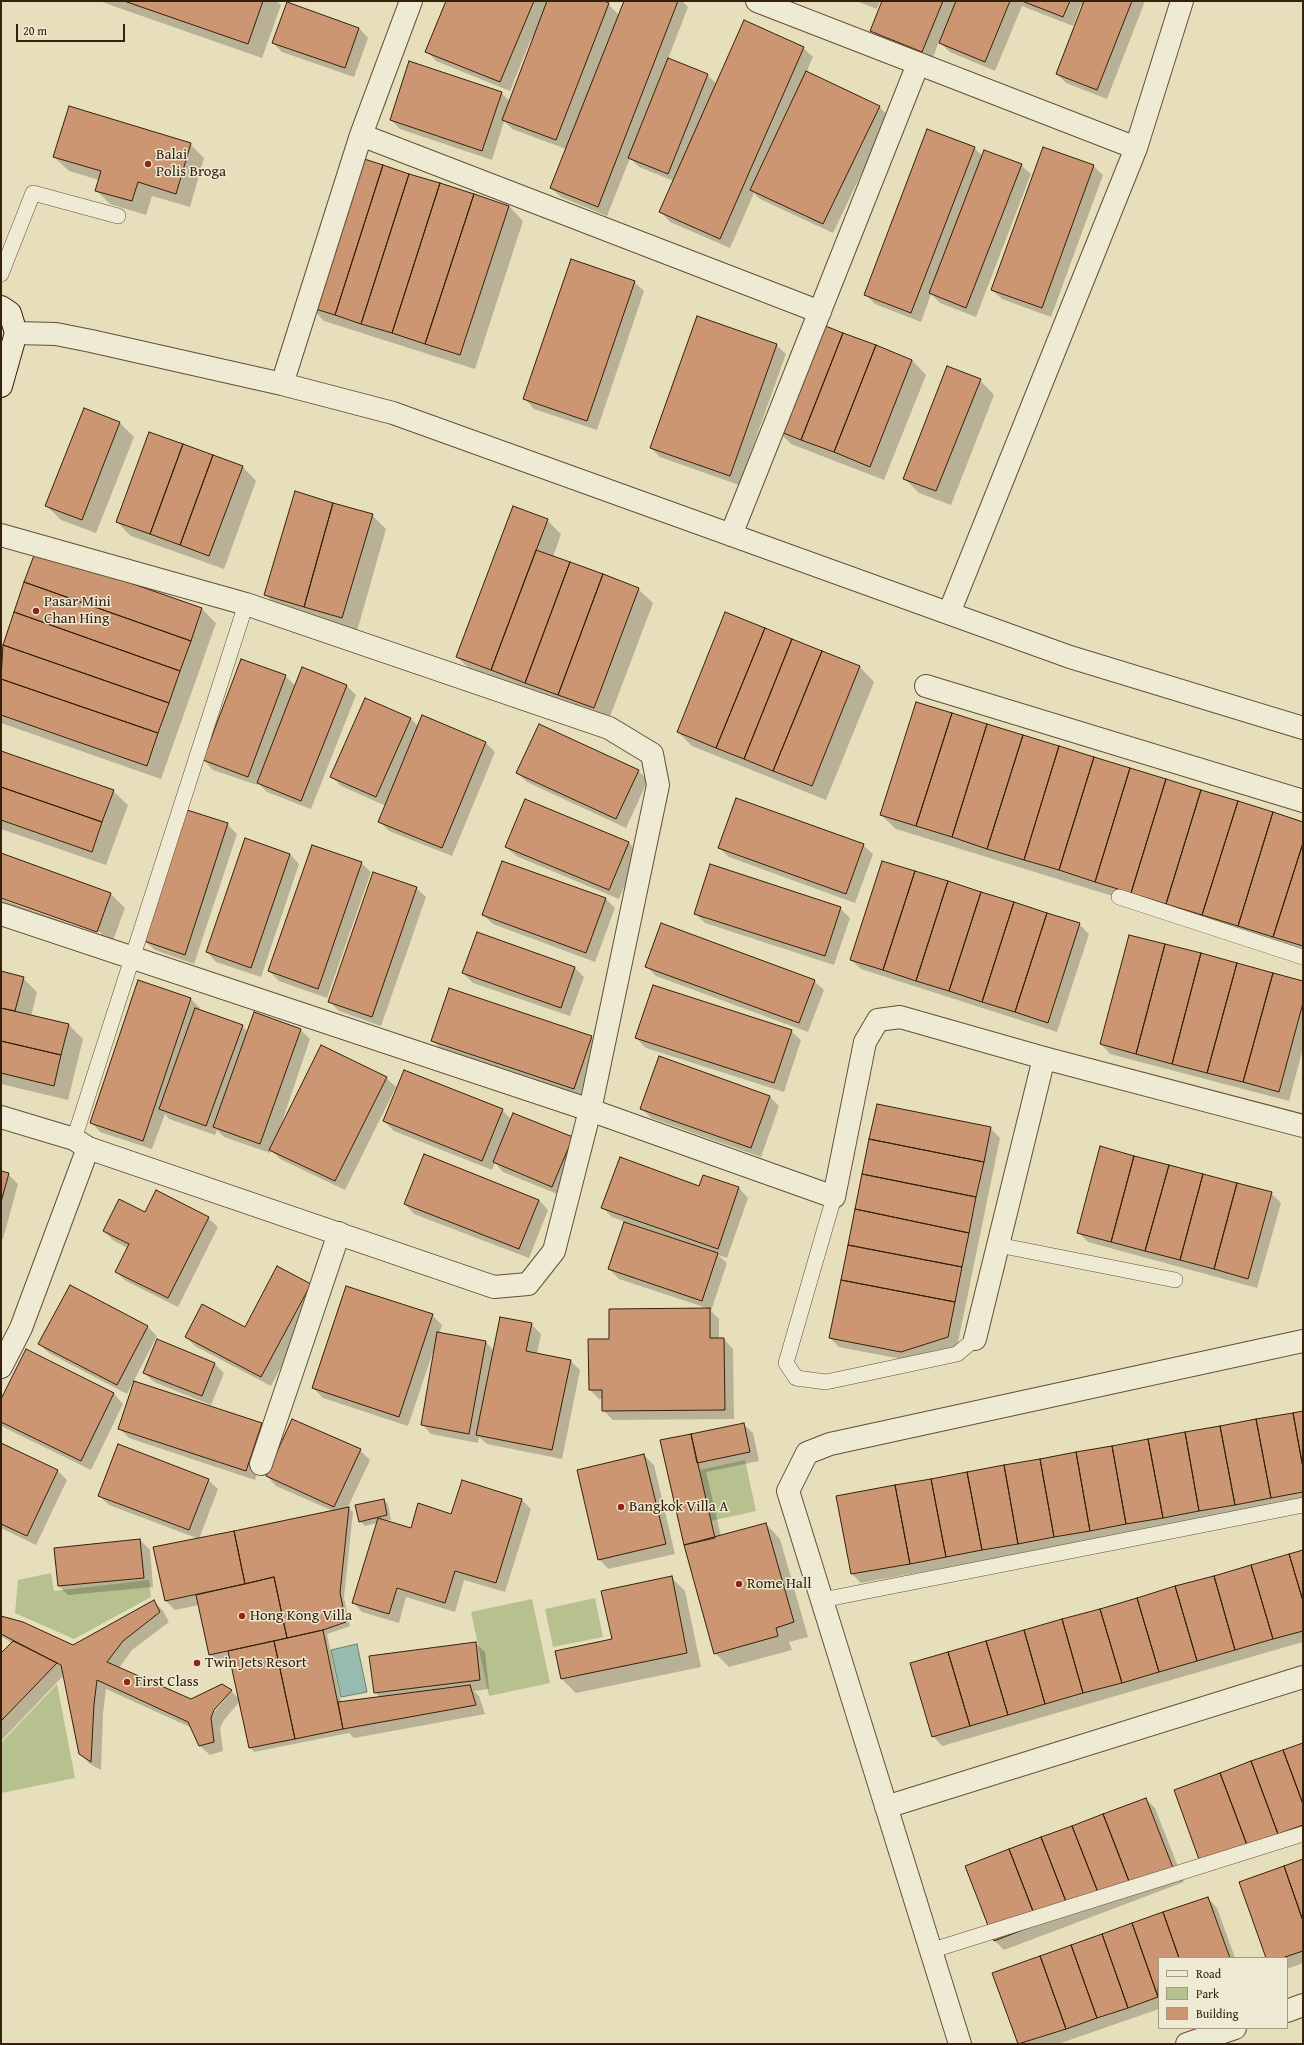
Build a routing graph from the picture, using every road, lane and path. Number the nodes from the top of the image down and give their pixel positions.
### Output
1 (411, 1) edge
2 (756, 1) edge
3 (1182, 1) edge
4 (918, 64) junction
5 (361, 135) junction
6 (1136, 148) junction
7 (118, 216) dead end
8 (1, 274) edge
9 (1, 307) edge
10 (820, 312) junction
11 (16, 333) junction
12 (282, 384) junction
13 (1, 386) edge
14 (1, 535) edge
15 (731, 535) junction
16 (246, 604) junction
17 (949, 613) junction
18 (926, 686) dead end
19 (1303, 728) edge
20 (1303, 801) edge
21 (1119, 898) dead end
22 (1, 914) edge
23 (1303, 957) edge
24 (132, 959) junction
25 (1044, 1058) junction
26 (590, 1110) junction
27 (1, 1117) edge
28 (1303, 1126) edge
29 (81, 1144) junction
30 (834, 1196) junction
31 (340, 1233) junction
32 (998, 1245) junction
33 (1175, 1280) dead end
34 (975, 1339) joint
35 (1303, 1341) edge
36 (1, 1367) edge
37 (261, 1464) dead end
38 (1303, 1505) edge
39 (822, 1600) junction
40 (1303, 1677) edge
41 (886, 1807) junction
42 (1303, 1834) edge
43 (930, 1951) junction
44 (1303, 2005) edge
45 (1288, 2011) edge
46 (1232, 2029) edge
47 (960, 2044) edge
48 (1187, 2044) edge

1 - 5 street
2 - 4 street
3 - 6 street
4 - 6 street
4 - 10 street
5 - 10 street
5 - 12 street
6 - 17 street
7 - 8 lane
9 - 11 street
10 - 15 street
11 - 12 street
11 - 13 street
12 - 15 street
14 - 16 street
15 - 17 street
16 - 24 lane
16 - 26 street
17 - 19 street
18 - 20 street
21 - 23 lane
22 - 24 street
24 - 26 street
24 - 29 lane
25 - 28 street
25 - 30 street
25 - 32 street
26 - 30 street
26 - 31 street
27 - 29 street
29 - 31 street
29 - 36 street
30 - 34 lane
31 - 37 street
32 - 33 lane
32 - 34 street
35 - 39 street
38 - 39 lane
39 - 41 street
40 - 41 street
41 - 43 street
42 - 43 lane
43 - 47 street
44 - 45 street
46 - 48 street

